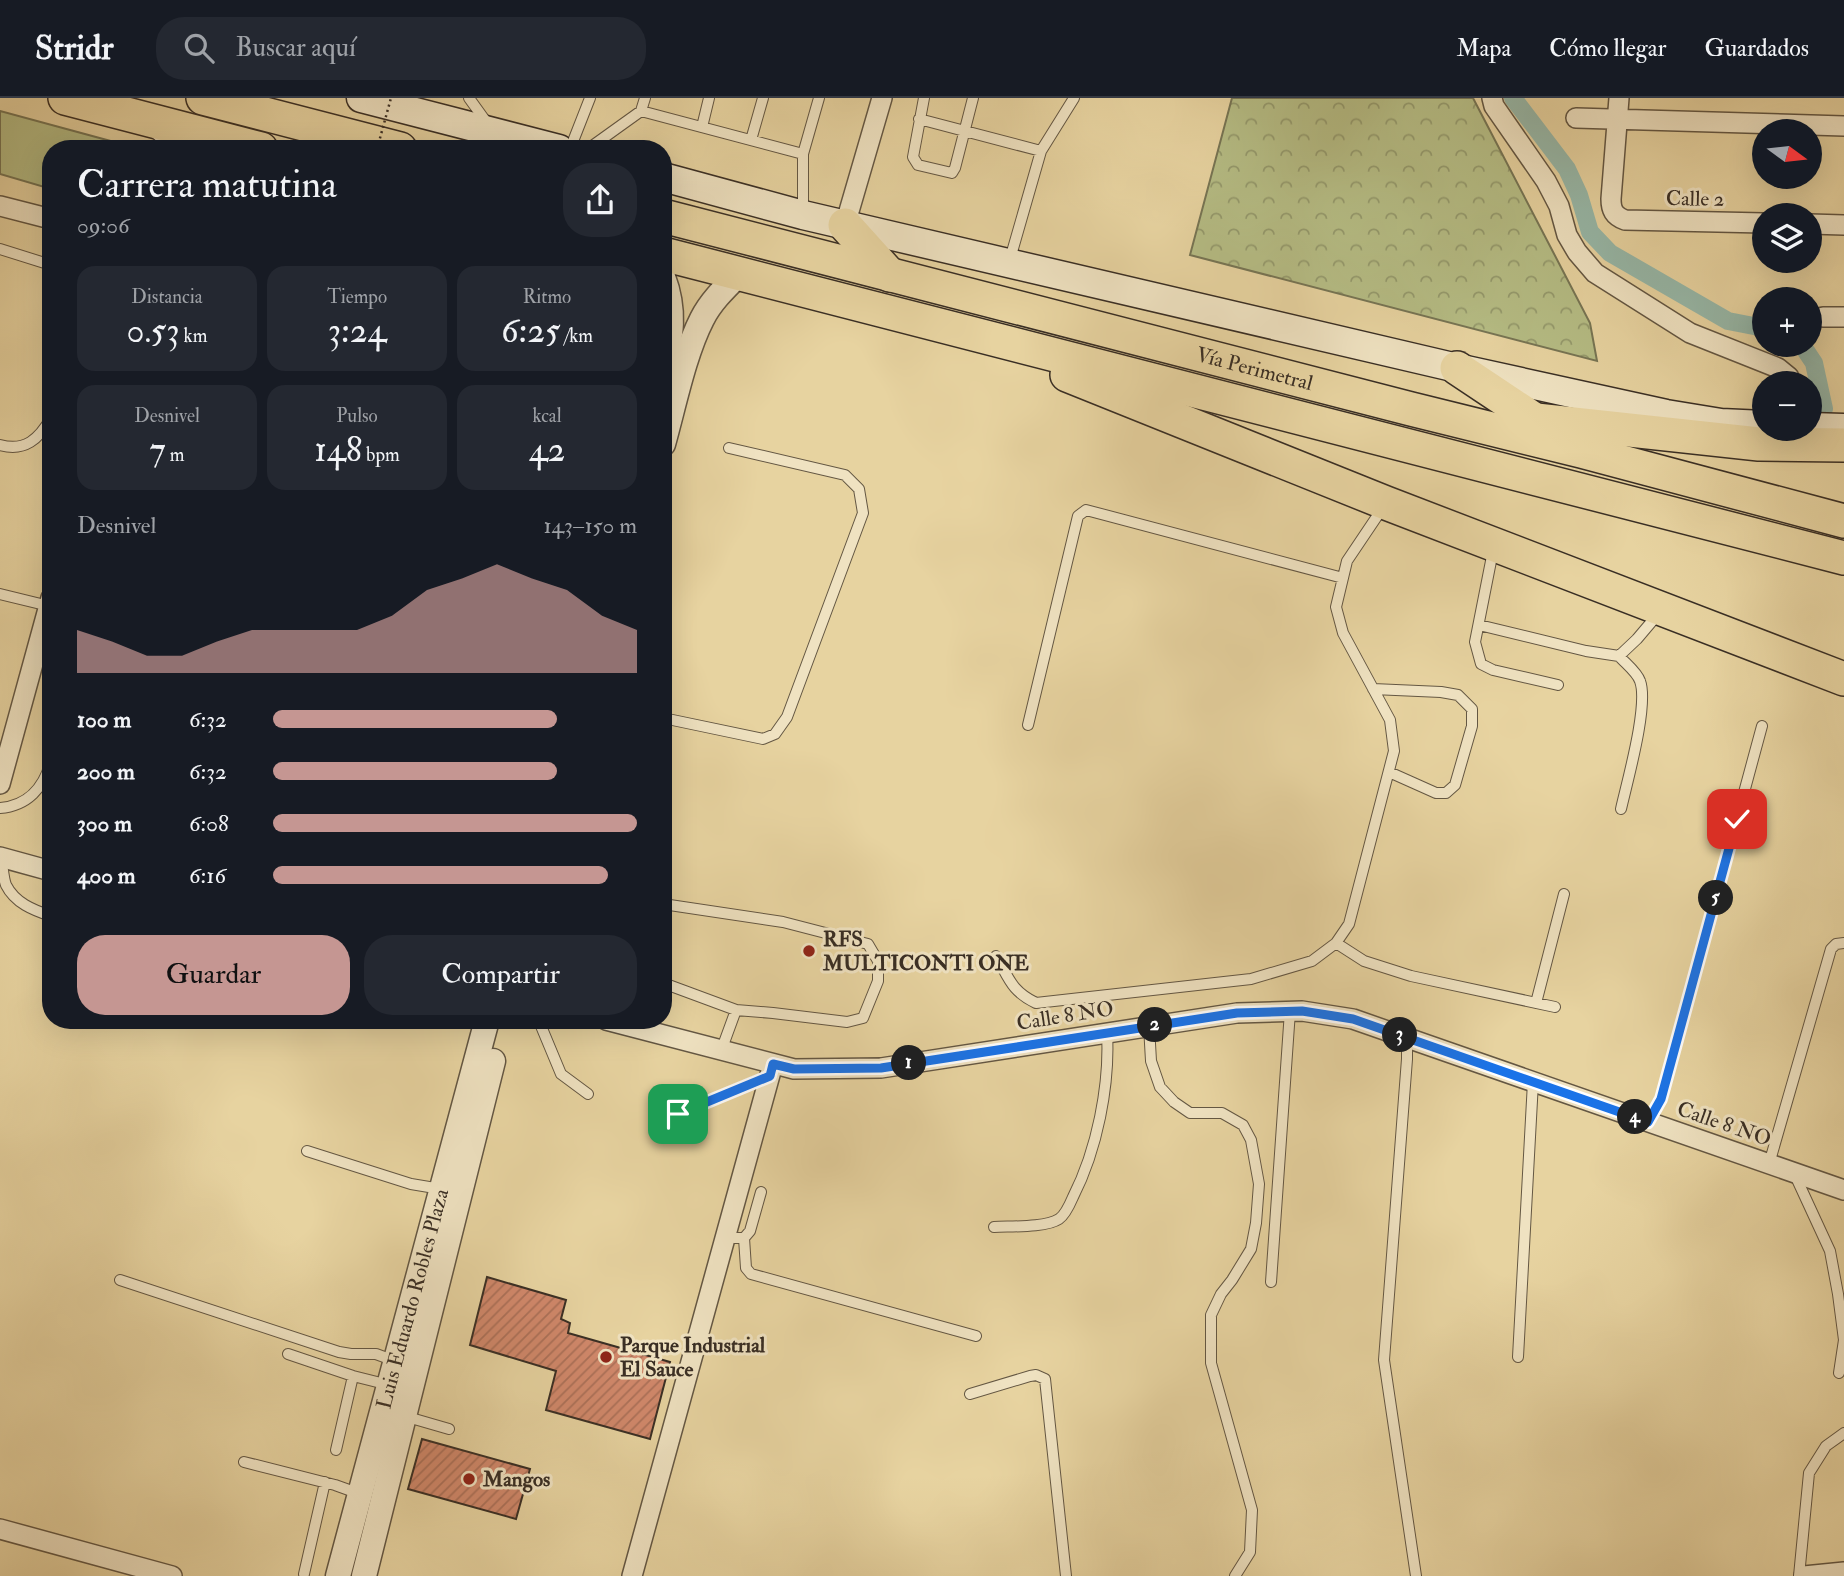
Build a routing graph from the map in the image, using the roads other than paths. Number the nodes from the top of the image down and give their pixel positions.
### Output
1 (65, 98) edge
2 (203, 98) edge
3 (361, 98) edge
4 (469, 98) edge
5 (590, 98) edge
6 (645, 98) edge
7 (709, 98) edge
8 (763, 98) edge
9 (819, 98) edge
10 (882, 98) edge
11 (924, 98) edge
12 (972, 98) edge
13 (1073, 98) edge
14 (1492, 98) edge
15 (1619, 98) edge
16 (641, 111) junction
17 (134, 116) junction
18 (1576, 118) dead end
19 (1619, 118) junction
20 (919, 119) junction
21 (1844, 125) edge
22 (702, 127) junction
23 (965, 131) junction
24 (493, 132) junction
25 (163, 140) edge
26 (226, 140) edge
27 (365, 140) edge
28 (524, 140) edge
29 (574, 140) edge
30 (601, 140) edge
31 (751, 140) junction
32 (1041, 151) junction
33 (803, 154) junction
34 (672, 179) edge
35 (0, 206) edge
36 (803, 215) junction
37 (42, 217) edge
38 (672, 218) edge
39 (1752, 223) edge
40 (1822, 224) edge
41 (845, 225) junction
42 (1844, 225) edge
43 (0, 248) edge
44 (672, 256) edge
45 (42, 262) edge
46 (1009, 263) junction
47 (740, 273) junction
48 (890, 275) junction
49 (1823, 317) dead end
50 (1844, 317) edge
51 (941, 324) junction
52 (1457, 368) junction
53 (1782, 371) edge
54 (1411, 409) junction
55 (672, 412) edge
56 (1534, 419) junction
57 (1752, 424) edge
58 (1822, 427) edge
59 (1844, 428) edge
60 (42, 430) edge
61 (0, 445) edge
62 (1844, 445) edge
63 (729, 448) dead end
64 (1581, 451) junction
65 (1386, 503) junction
66 (1844, 521) edge
67 (1495, 544) junction
68 (1844, 558) edge
69 (1343, 578) junction
70 (0, 594) edge
71 (42, 601) edge
72 (1662, 610) junction
73 (1479, 625) junction
74 (42, 631) edge
75 (1619, 656) junction
76 (1844, 679) edge
77 (1558, 685) dead end
78 (1373, 689) junction
79 (672, 720) edge
80 (1028, 725) dead end
81 (1762, 726) dead end
82 (1389, 772) junction
83 (42, 782) edge
84 (0, 784) edge
85 (0, 808) edge
86 (1621, 809) dead end
87 (0, 857) edge
88 (42, 869) edge
89 (1563, 894) dead end
90 (672, 906) edge
91 (42, 913) edge
92 (1336, 943) junction
93 (1844, 943) edge
94 (996, 956) dead end
95 (672, 985) edge
96 (1536, 1003) junction
97 (1555, 1007) dead end
98 (736, 1010) junction
99 (1290, 1012) junction
100 (1149, 1026) junction
101 (485, 1029) edge
102 (502, 1029) edge
103 (542, 1029) edge
104 (639, 1029) edge
105 (1107, 1033) junction
106 (1407, 1038) junction
107 (721, 1051) junction
108 (771, 1070) junction
109 (1533, 1082) junction
110 (588, 1094) dead end
111 (678, 1114) dead end
112 (1648, 1122) junction
113 (307, 1152) dead end
114 (1769, 1164) junction
115 (1794, 1173) junction
116 (442, 1189) junction
117 (1844, 1190) edge
118 (761, 1192) dead end
119 (994, 1227) dead end
120 (735, 1237) junction
121 (120, 1280) dead end
122 (1271, 1283) dead end
123 (976, 1336) dead end
124 (288, 1354) dead end
125 (1518, 1357) dead end
126 (396, 1361) junction
127 (1839, 1373) dead end
128 (353, 1376) junction
129 (389, 1385) junction
130 (970, 1394) dead end
131 (404, 1416) junction
132 (449, 1429) dead end
133 (1844, 1433) edge
134 (336, 1450) dead end
135 (244, 1462) dead end
136 (325, 1482) junction
137 (360, 1494) junction
138 (0, 1529) edge
139 (1844, 1572) edge
140 (304, 1574) dead end
141 (172, 1576) edge
142 (338, 1576) edge
143 (363, 1576) edge
144 (632, 1576) edge
145 (1066, 1576) edge
146 (1235, 1576) edge
147 (1416, 1576) edge
148 (1801, 1576) edge

1 - 17 highway
2 - 27 highway
3 - 24 main road
4 - 24 lane
5 - 29 lane
6 - 16 lane
7 - 22 lane
8 - 31 lane
9 - 33 lane
10 - 41 street
11 - 20 lane
12 - 23 lane
13 - 32 lane
14 - 53 street
15 - 19 street
16 - 22 lane
16 - 30 lane
17 - 25 lane
17 - 26 highway
18 - 19 street
19 - 21 street
19 - 39 street, Calle 2
20 - 23 lane
20 - 23 lane
22 - 31 lane
23 - 32 lane
24 - 28 main road
31 - 33 lane
32 - 46 lane
33 - 36 lane
34 - 36 main road
35 - 37 street
36 - 41 main road
38 - 48 highway, Vía Perimetral
40 - 42 street
41 - 46 main road
41 - 48 highway
43 - 45 lane
44 - 47 highway, Vía Perimetral
46 - 52 main road
47 - 51 highway, Vía Perimetral
47 - 55 street
48 - 54 highway, Vía Perimetral
49 - 50 street
51 - 65 highway
51 - 68 highway, Vía Perimetral
52 - 56 highway
52 - 57 main road
54 - 56 highway
54 - 64 highway, Vía Perimetral
56 - 62 highway
56 - 64 highway
58 - 59 main road
60 - 61 lane
63 - 79 lane
64 - 66 highway, Vía Perimetral
65 - 67 highway
65 - 69 lane
67 - 72 highway
67 - 73 lane
69 - 78 lane
69 - 80 lane
70 - 71 lane
72 - 75 lane
72 - 76 highway
73 - 75 lane
73 - 77 lane
74 - 84 street
75 - 86 lane
78 - 82 lane
78 - 82 lane
81 - 112 lane
82 - 92 lane
83 - 85 lane
87 - 88 street
87 - 91 lane
89 - 96 lane
90 - 98 lane
92 - 94 lane
92 - 96 lane
93 - 114 lane
95 - 98 lane
96 - 97 lane
98 - 107 lane
99 - 100 street, Calle 8 NO
99 - 106 street, Calle 8 NO
99 - 122 lane
100 - 105 street, Calle 8 NO
100 - 146 lane
101 - 116 street, Luis Eduardo Robles Plaza
102 - 131 street, Luis Eduardo Robles Plaza
103 - 110 lane
104 - 107 street, Calle 8 NO
105 - 108 street, Calle 8 NO
105 - 119 lane
106 - 109 street, Calle 8 NO
106 - 147 lane
107 - 108 street, Calle 8 NO
108 - 111 lane
108 - 120 street
109 - 112 street, Calle 8 NO
109 - 125 lane
112 - 114 street, Calle 8 NO
113 - 116 lane
114 - 115 street, Calle 8 NO
115 - 117 street, Calle 8 NO
115 - 127 lane
116 - 126 street, Luis Eduardo Robles Plaza
118 - 120 lane
120 - 123 lane
120 - 144 street
121 - 126 lane
124 - 128 lane
126 - 129 street, Luis Eduardo Robles Plaza
128 - 129 lane
128 - 134 lane
129 - 137 street, Luis Eduardo Robles Plaza
130 - 145 lane
131 - 132 lane
131 - 143 street, Luis Eduardo Robles Plaza
133 - 148 lane
135 - 136 lane
136 - 137 lane
136 - 140 lane
137 - 142 street, Luis Eduardo Robles Plaza
138 - 141 street
139 - 148 street

